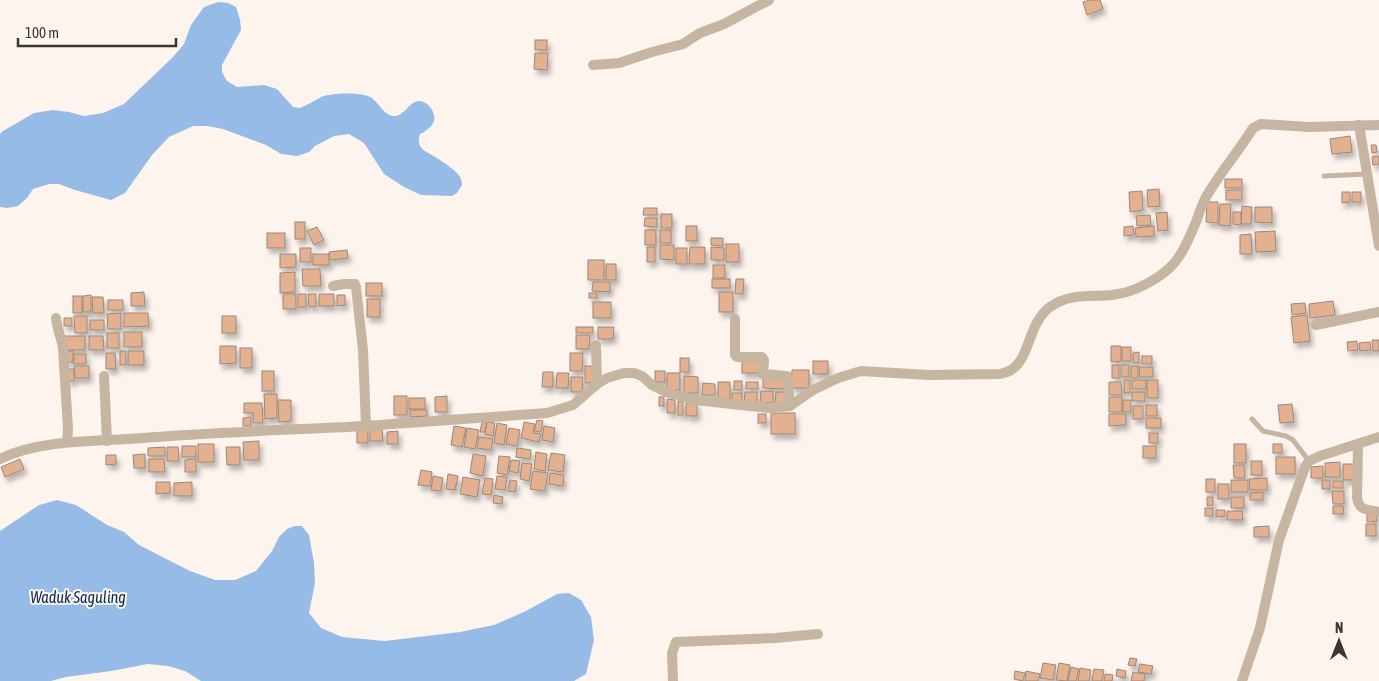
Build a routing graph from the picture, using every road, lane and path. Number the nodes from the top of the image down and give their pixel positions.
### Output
1 (768, 0) edge
2 (593, 65) dead end
3 (1359, 125) junction
4 (1379, 125) edge
5 (1367, 174) junction
6 (1324, 176) dead end
7 (1379, 246) edge
8 (333, 286) dead end
9 (1379, 312) edge
10 (56, 318) dead end
11 (735, 320) dead end
12 (1316, 325) dead end
13 (596, 345) dead end
14 (104, 376) dead end
15 (597, 384) junction
16 (790, 406) junction
17 (1252, 420) dead end
18 (366, 426) junction
19 (1379, 438) edge
20 (107, 441) junction
21 (67, 442) junction
22 (1358, 445) junction
23 (0, 459) edge
24 (1310, 461) junction
25 (1379, 512) edge
26 (818, 634) dead end
27 (674, 681) edge
28 (1242, 681) edge

1 - 2 street
3 - 4 street
3 - 5 street
3 - 16 street
5 - 6 lane
5 - 7 street
8 - 18 street
9 - 12 street
10 - 21 street
11 - 16 street
13 - 15 street
14 - 20 street
15 - 16 street
15 - 18 street
17 - 24 lane
18 - 20 street
19 - 22 street
20 - 21 street
21 - 23 street
22 - 24 street
22 - 25 street
24 - 28 street
26 - 27 street

